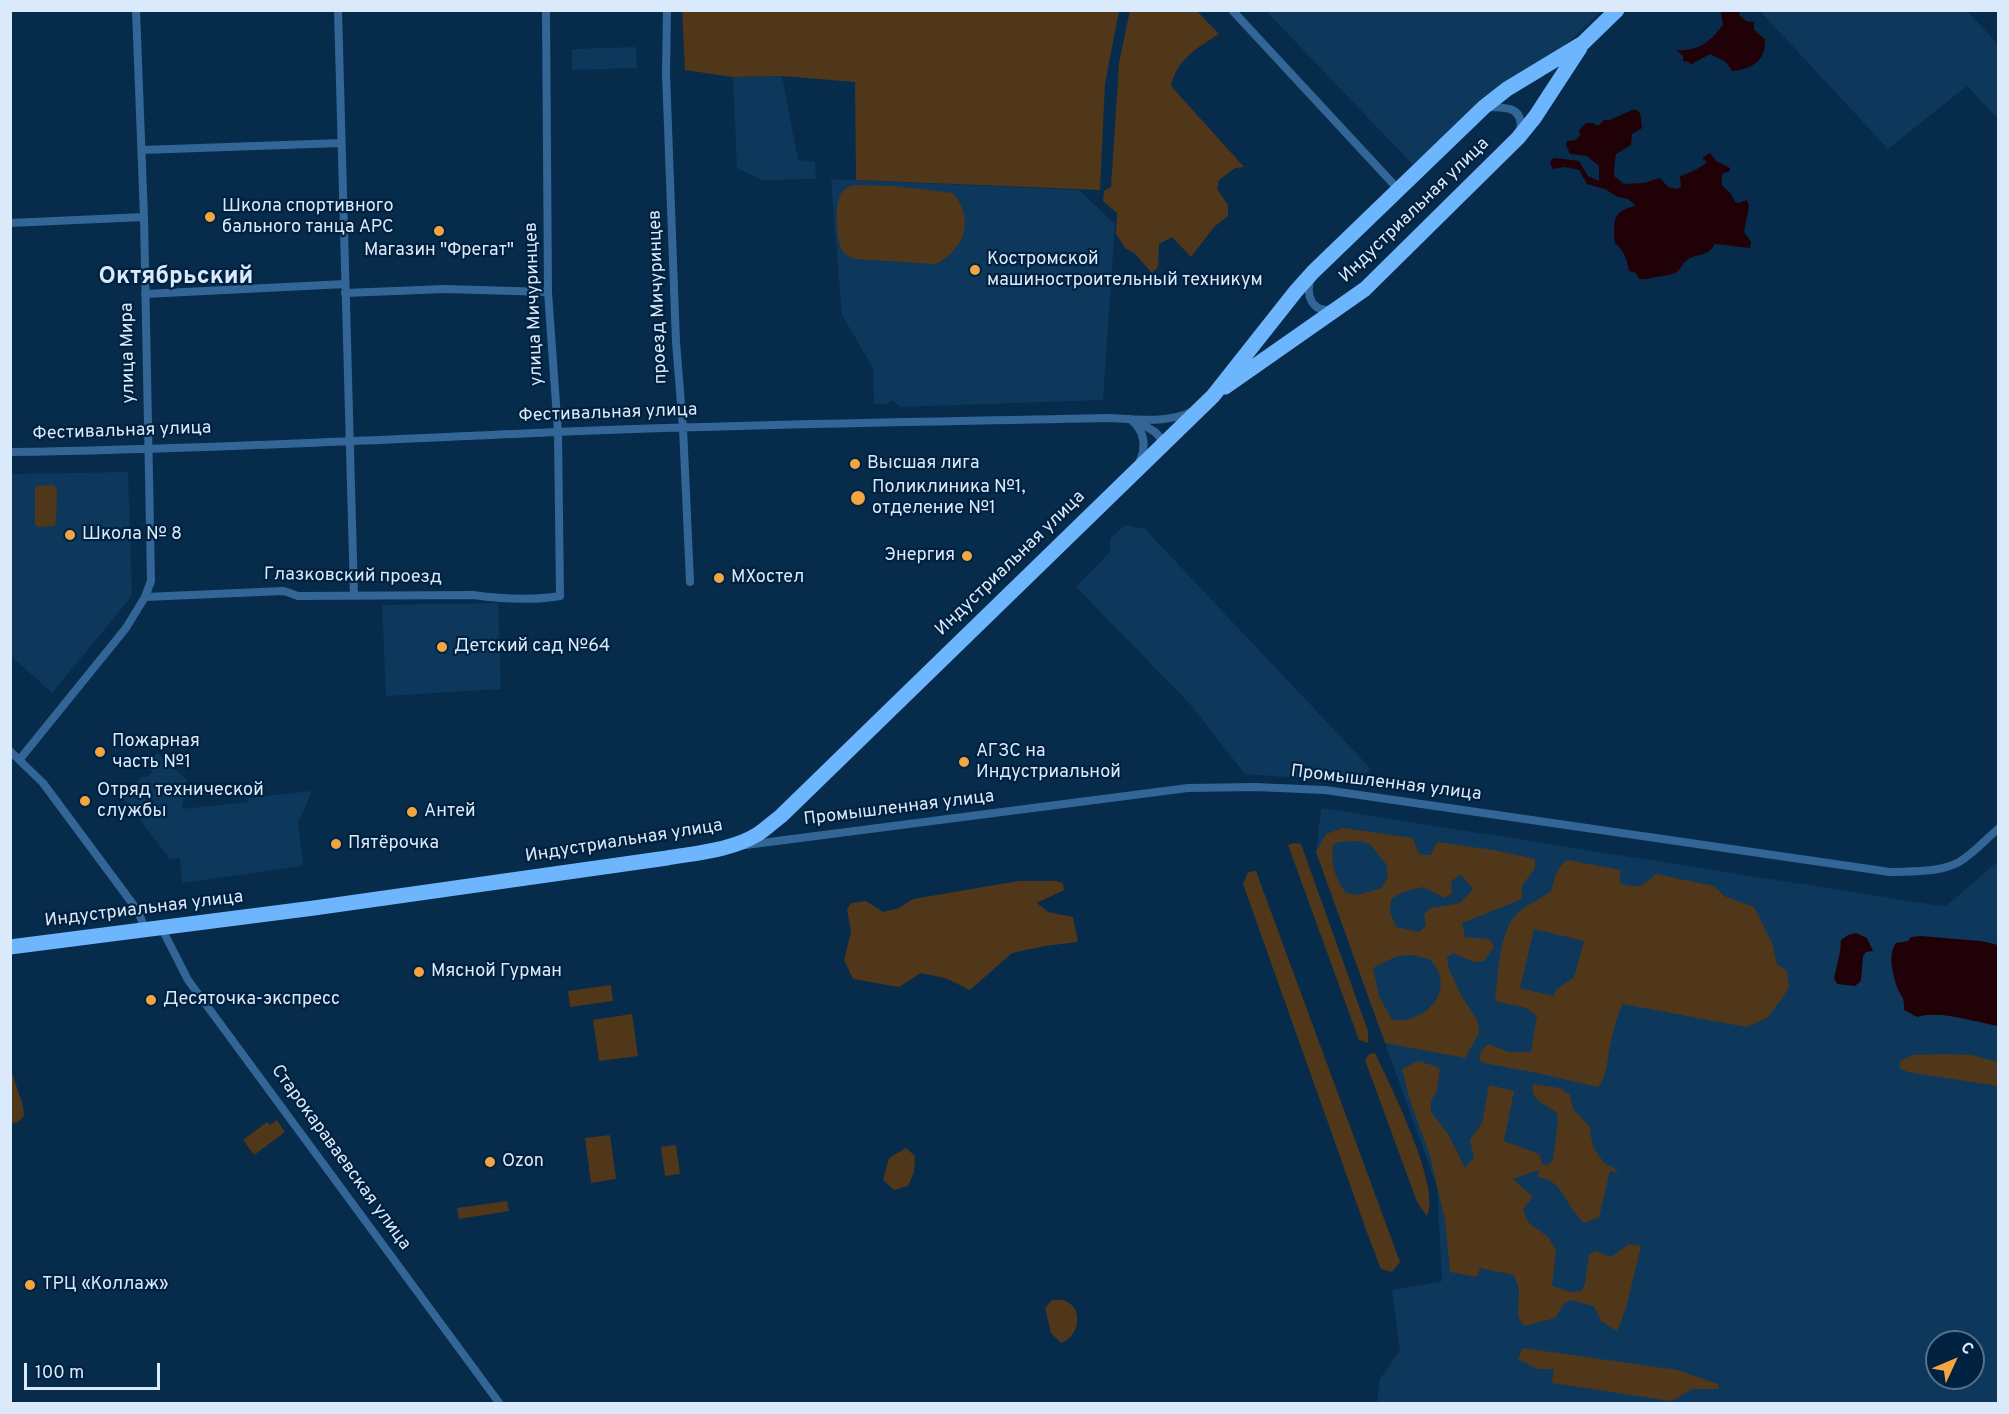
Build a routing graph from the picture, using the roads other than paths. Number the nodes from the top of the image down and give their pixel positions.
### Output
1 (136, 10) edge
2 (338, 10) edge
3 (546, 10) edge
4 (667, 10) edge
5 (1232, 10) edge
6 (1617, 10) edge
7 (1583, 43) junction
8 (1484, 107) junction
9 (1518, 138) junction
10 (341, 143) junction
11 (142, 150) junction
12 (1398, 189) junction
13 (144, 218) junction
14 (10, 222) edge
15 (1313, 272) junction
16 (345, 289) junction
17 (548, 292) junction
18 (145, 294) junction
19 (1341, 308) junction
20 (1208, 400) junction
21 (1130, 418) junction
22 (683, 428) junction
23 (558, 432) junction
24 (349, 441) junction
25 (1164, 442) junction
26 (148, 450) junction
27 (10, 452) edge
28 (1135, 470) junction
29 (690, 582) dead end
30 (354, 596) junction
31 (560, 596) joint
32 (145, 597) junction
33 (10, 751) edge
34 (20, 759) junction
35 (1998, 829) edge
36 (719, 848) junction
37 (161, 927) junction
38 (145, 929) junction
39 (10, 947) edge
40 (500, 1404) edge

1 - 11 street, улица Мира
2 - 10 street
3 - 17 street, улица Мичуринцев
4 - 22 street, проезд Мичуринцев
5 - 12 street
6 - 7 highway, Индустриальная улица
7 - 8 highway, Индустриальная улица
7 - 9 highway, Индустриальная улица
8 - 9 street
8 - 12 highway, Индустриальная улица
9 - 19 highway, Индустриальная улица
10 - 11 street
10 - 16 street
11 - 13 street, улица Мира
12 - 15 highway, Индустриальная улица
13 - 14 street
13 - 18 street, улица Мира
15 - 19 street
15 - 20 highway, Индустриальная улица
16 - 17 street
16 - 18 street
16 - 24 street
17 - 23 street, улица Мичуринцев
18 - 26 street, улица Мира
19 - 20 highway, Индустриальная улица
20 - 21 street, Фестивальная улица
20 - 25 highway, Индустриальная улица
21 - 22 street, Фестивальная улица
21 - 25 street
21 - 28 street
22 - 23 street, Фестивальная улица
22 - 29 street, проезд Мичуринцев
23 - 24 street, Фестивальная улица
23 - 31 street, улица Мичуринцев
24 - 26 street, Фестивальная улица
24 - 30 street
25 - 28 highway, Индустриальная улица
26 - 27 street, Фестивальная улица
26 - 32 street, улица Мира
28 - 36 highway, Индустриальная улица
30 - 31 street, Глазковский проезд
30 - 32 street, Глазковский проезд
32 - 34 street, улица Мира
33 - 34 street
34 - 38 street
35 - 36 street, Промышленная улица
36 - 37 highway, Индустриальная улица
37 - 38 highway, Индустриальная улица
37 - 40 street, Старокараваевская улица
38 - 39 highway, Индустриальная улица

